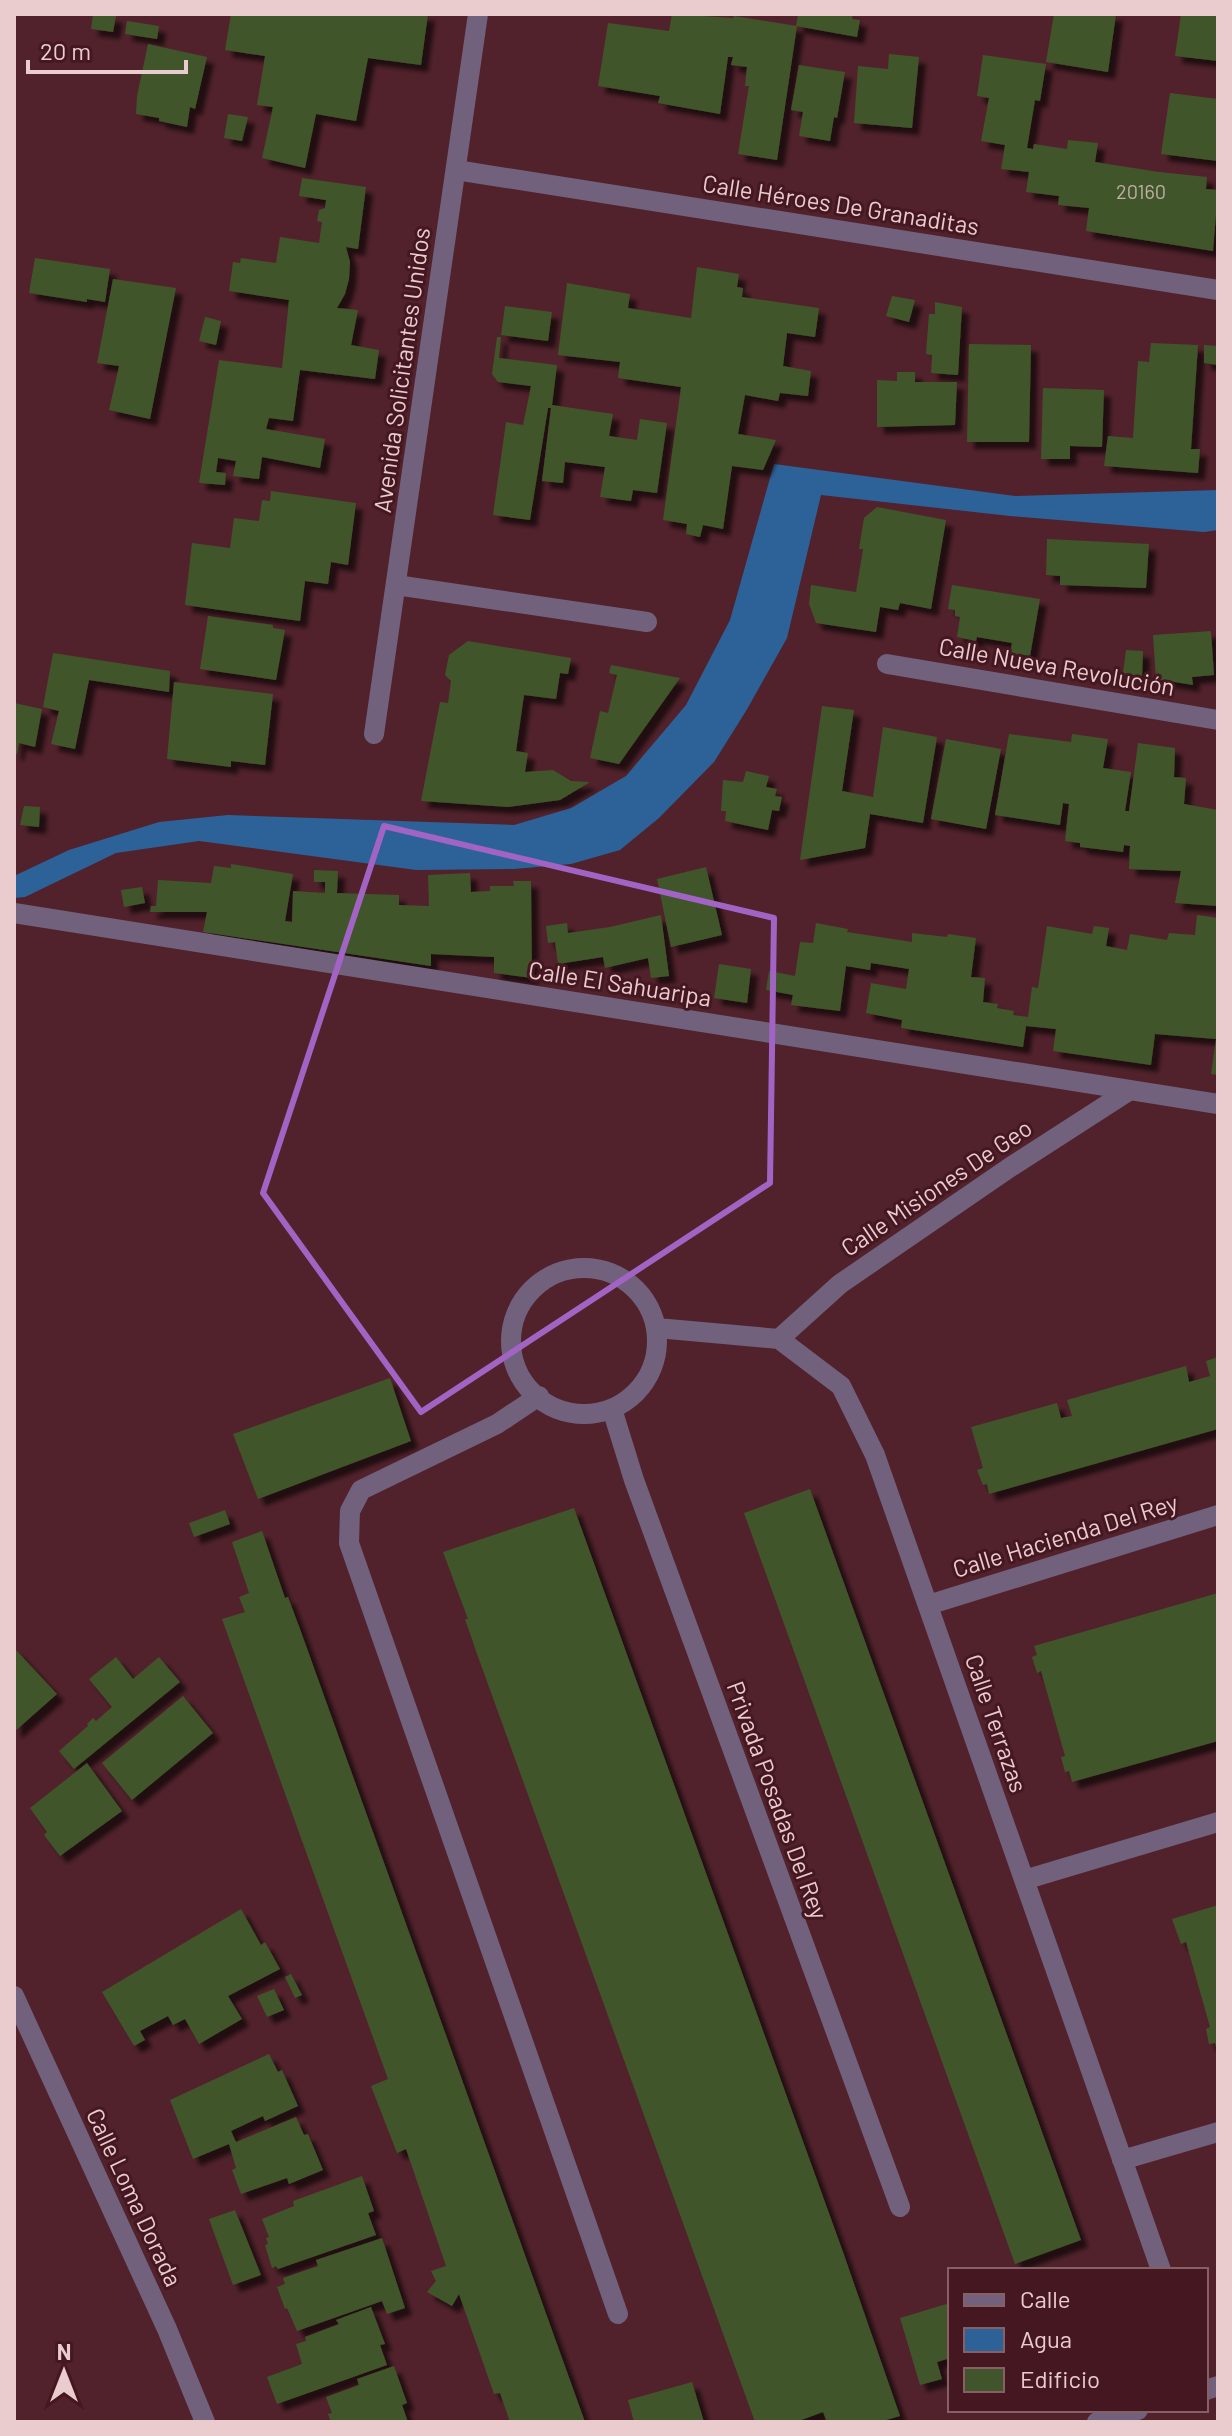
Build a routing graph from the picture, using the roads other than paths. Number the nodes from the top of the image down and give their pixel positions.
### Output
1 (478, 14) edge
2 (456, 170) junction
3 (1218, 290) edge
4 (396, 585) junction
5 (647, 622) dead end
6 (887, 664) dead end
7 (1218, 720) edge
8 (374, 734) dead end
9 (14, 913) edge
10 (1130, 1090) junction
11 (1218, 1104) edge
12 (657, 1328) junction
13 (779, 1339) junction
14 (539, 1396) junction
15 (612, 1409) junction
16 (1218, 1515) edge
17 (928, 1605) junction
18 (1218, 1822) edge
19 (1024, 1880) junction
20 (14, 1996) edge
21 (1218, 2132) edge
22 (1122, 2160) junction
23 (900, 2207) dead end
24 (1160, 2268) edge
25 (618, 2314) dead end
26 (1131, 2412) edge
27 (205, 2422) edge
28 (1097, 2422) edge

1 - 2 street, Avenida Solicitantes Unidos
2 - 3 street, Calle Héroes De Granaditas
2 - 4 street, Avenida Solicitantes Unidos
4 - 5 street
4 - 8 street, Avenida Solicitantes Unidos
6 - 7 street, Calle Nueva Revolución
9 - 10 street, Calle El Sahuaripa
10 - 11 street, Calle El Sahuaripa
10 - 13 street, Calle Misiones De Geo
12 - 13 street
12 - 14 street
12 - 15 street
13 - 17 street, Calle Terrazas
14 - 15 street
14 - 25 street
15 - 23 street, Privada Posadas Del Rey
16 - 17 street, Calle Hacienda Del Rey
17 - 19 street, Calle Terrazas
18 - 19 street
19 - 22 street, Calle Terrazas
20 - 27 street, Calle Loma Dorada
21 - 22 street
22 - 24 street, Calle Terrazas
26 - 28 street

